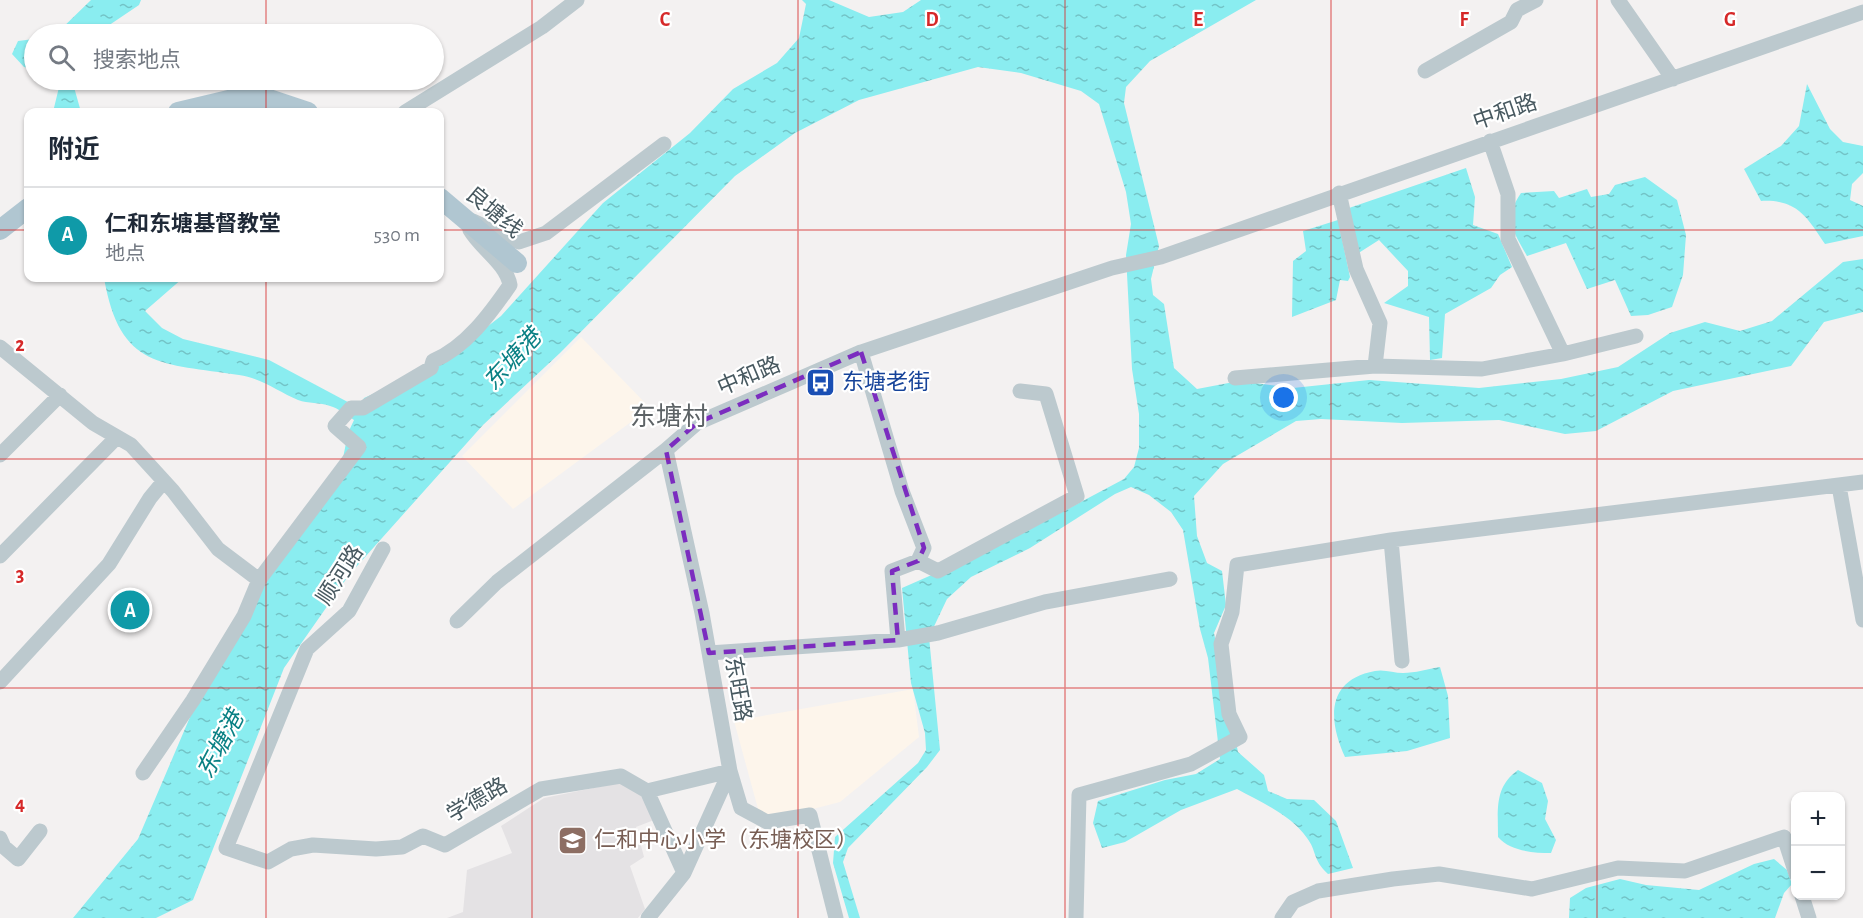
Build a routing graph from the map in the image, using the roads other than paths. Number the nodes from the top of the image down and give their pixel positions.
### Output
1 (577, 0) edge
2 (1536, 0) edge
3 (1618, 0) edge
4 (1863, 12) edge
5 (1425, 71) dead end
6 (1673, 79) junction
7 (444, 88) edge
8 (440, 90) edge
9 (195, 108) edge
10 (296, 108) edge
11 (411, 108) edge
12 (1490, 141) junction
13 (664, 144) dead end
14 (1339, 193) junction
15 (444, 201) edge
16 (24, 211) edge
17 (462, 217) junction
18 (0, 230) edge
19 (517, 264) dead end
20 (1636, 336) dead end
21 (1, 351) edge
22 (861, 352) junction
23 (1563, 354) junction
24 (1375, 366) junction
25 (1235, 378) dead end
26 (1020, 391) dead end
27 (60, 395) junction
28 (117, 437) junction
29 (666, 450) junction
30 (0, 455) edge
31 (164, 481) junction
32 (1863, 482) edge
33 (1839, 486) junction
34 (1390, 540) junction
35 (383, 549) dead end
36 (0, 556) edge
37 (918, 561) junction
38 (1170, 579) dead end
39 (259, 580) junction
40 (1863, 620) edge
41 (457, 621) dead end
42 (898, 640) junction
43 (709, 653) junction
44 (1402, 661) dead end
45 (0, 682) edge
46 (730, 771) junction
47 (143, 773) dead end
48 (647, 791) junction
49 (40, 831) dead end
50 (0, 838) edge
51 (226, 848) joint
52 (1791, 859) edge
53 (684, 873) junction
54 (1803, 900) edge
55 (648, 918) edge
56 (836, 918) edge
57 (1076, 918) edge
58 (1282, 918) edge
59 (1809, 918) edge

1 - 7 street
2 - 5 street
3 - 6 street
4 - 6 street, 中和路
6 - 12 street, 中和路
8 - 11 street
9 - 10 main road
12 - 14 street, 中和路
12 - 23 street
13 - 17 street
14 - 22 street, 中和路
14 - 24 street
15 - 17 main road, 良塘线
16 - 18 main road
17 - 19 main road, 良塘线
17 - 39 street
20 - 23 street
21 - 27 street
22 - 29 street, 中和路
22 - 37 street
23 - 24 street
24 - 25 street
26 - 37 street
27 - 28 street
27 - 30 street
28 - 31 street
28 - 36 street
29 - 41 street, 中和路
29 - 43 street, 东旺路
31 - 39 street
31 - 45 street
32 - 33 street
33 - 34 street
33 - 40 street
34 - 44 street
34 - 57 street
35 - 51 street, 顺河路
37 - 42 street
38 - 42 street
39 - 47 street
42 - 43 street
43 - 46 street, 东旺路
46 - 48 street
46 - 53 street
46 - 56 street, 东旺路
48 - 51 street, 学德路
48 - 53 street
49 - 50 street
52 - 58 street
53 - 55 street
54 - 59 street

